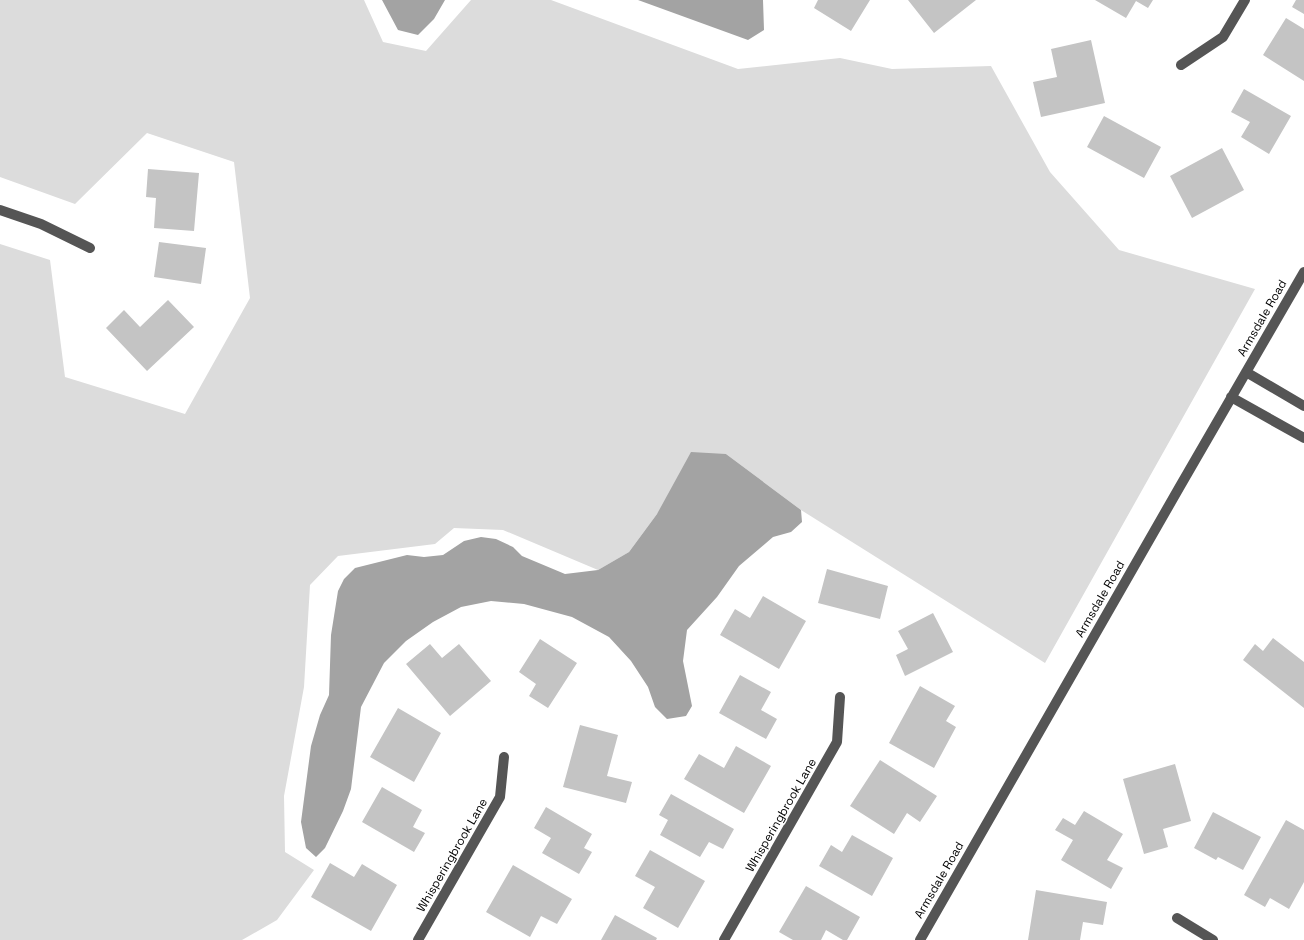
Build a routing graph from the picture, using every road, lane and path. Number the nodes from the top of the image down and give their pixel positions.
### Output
1 (1244, 0) edge
2 (1181, 65) dead end
3 (0, 210) edge
4 (90, 248) dead end
5 (1304, 272) edge
6 (1246, 372) junction
7 (1231, 397) junction
8 (1304, 406) edge
9 (1304, 438) edge
10 (840, 697) dead end
11 (504, 757) dead end
12 (1177, 918) dead end
13 (418, 940) edge
14 (724, 940) edge
15 (920, 940) edge
16 (1212, 940) edge

1 - 2 street
3 - 4 street
5 - 6 street, Armsdale Road
6 - 7 street, Armsdale Road
6 - 8 street
7 - 9 street
7 - 15 street, Armsdale Road
10 - 14 street, Whisperingbrook Lane
11 - 13 street, Whisperingbrook Lane
12 - 16 street

